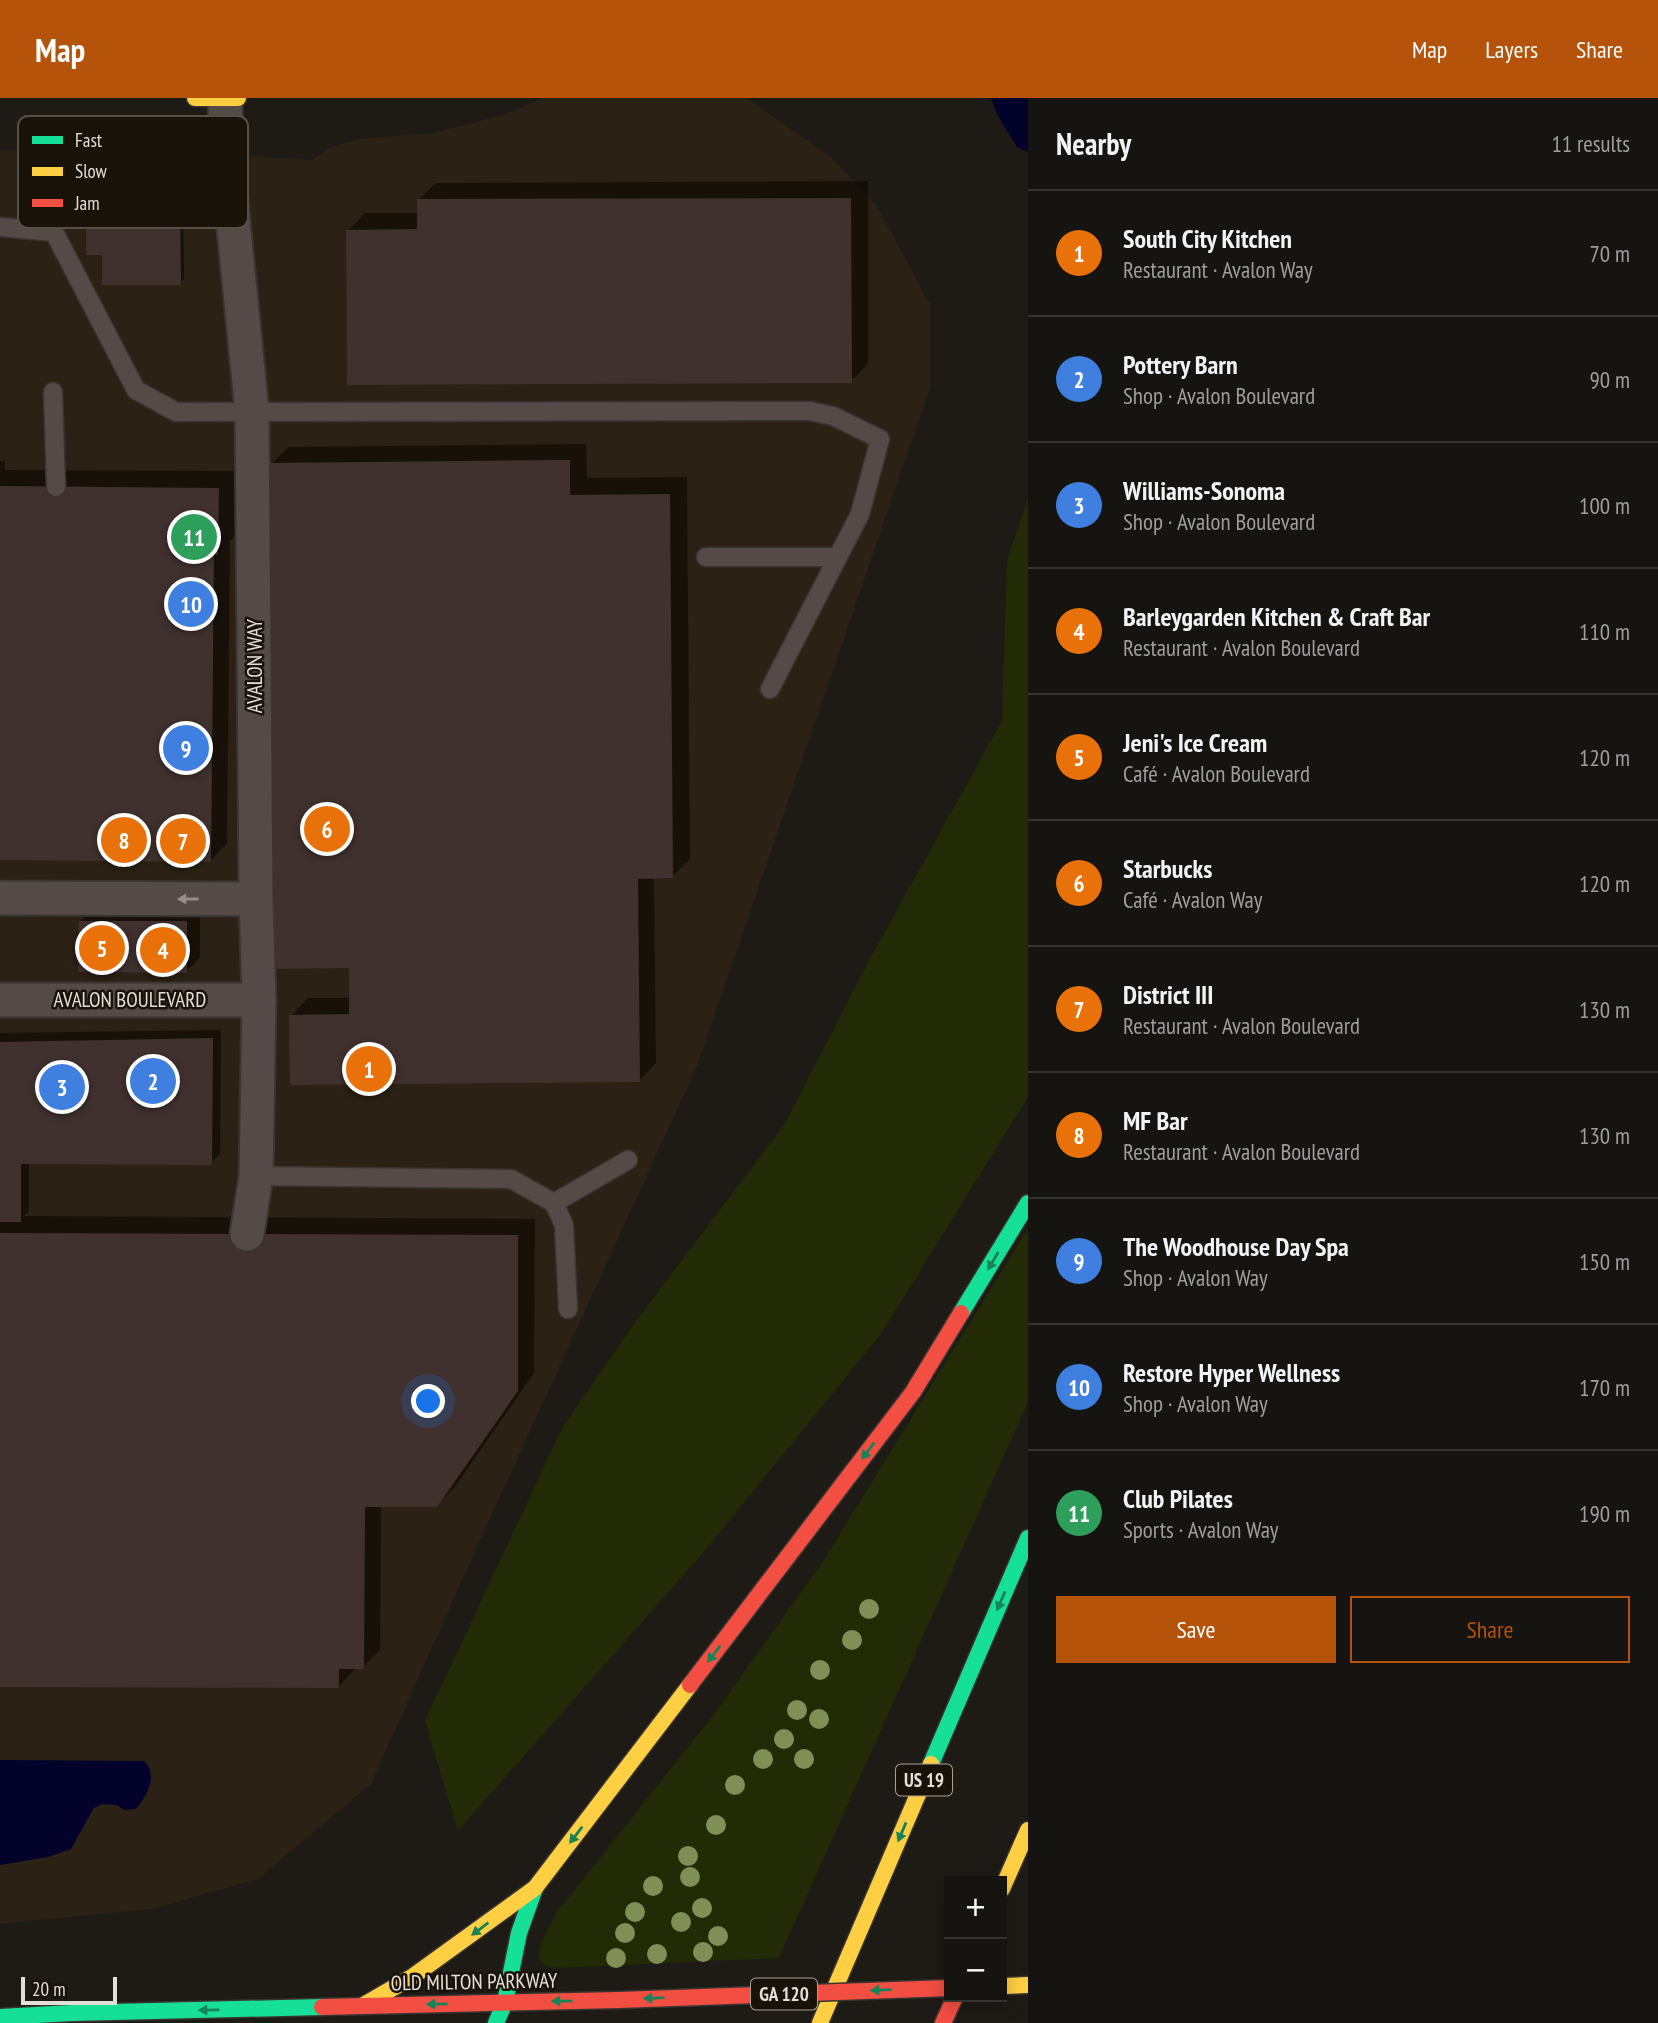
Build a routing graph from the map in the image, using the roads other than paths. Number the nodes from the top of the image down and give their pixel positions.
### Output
1 (195, 98) edge
2 (225, 98) edge
3 (238, 98) edge
4 (225, 116) edge
5 (0, 227) edge
6 (234, 228) edge
7 (53, 392) dead end
8 (252, 412) junction
9 (56, 487) dead end
10 (706, 557) dead end
11 (838, 557) junction
12 (770, 690) dead end
13 (0, 898) edge
14 (256, 899) junction
15 (0, 1000) edge
16 (259, 1000) junction
17 (628, 1160) dead end
18 (256, 1176) junction
19 (554, 1203) junction
20 (1028, 1203) edge
21 (247, 1234) dead end
22 (568, 1309) dead end
23 (1028, 1538) edge
24 (1028, 1830) edge
25 (1007, 1878) edge
26 (535, 1888) junction
27 (1028, 1985) edge
28 (1007, 1986) edge
29 (944, 1988) edge
30 (505, 2002) junction
31 (953, 2002) edge
32 (362, 2006) junction
33 (0, 2017) edge
34 (496, 2023) edge
35 (820, 2023) edge
36 (943, 2023) edge

1 - 2 main road
2 - 3 main road
2 - 4 street, AVALON WAY
5 - 8 lane
6 - 8 street, AVALON WAY
7 - 9 lane
8 - 11 lane
8 - 14 street, AVALON WAY
10 - 11 lane
11 - 12 lane
14 -> 13 street
14 - 16 street, AVALON WAY
15 - 16 street, AVALON BOULEVARD
16 - 18 street, AVALON WAY
17 - 19 lane
18 - 19 lane
18 - 21 street, AVALON WAY
19 - 22 lane
20 -> 26 main road
23 -> 35 main road, US 19
24 - 25 main road
26 - 30 main road
26 -> 32 main road
27 - 28 main road
29 -> 30 main road, OLD MILTON PARKWAY / GA 120, bridge
30 -> 32 main road, OLD MILTON PARKWAY / GA 120
30 - 34 main road
31 - 36 main road
32 -> 33 main road, OLD MILTON PARKWAY / GA 120

